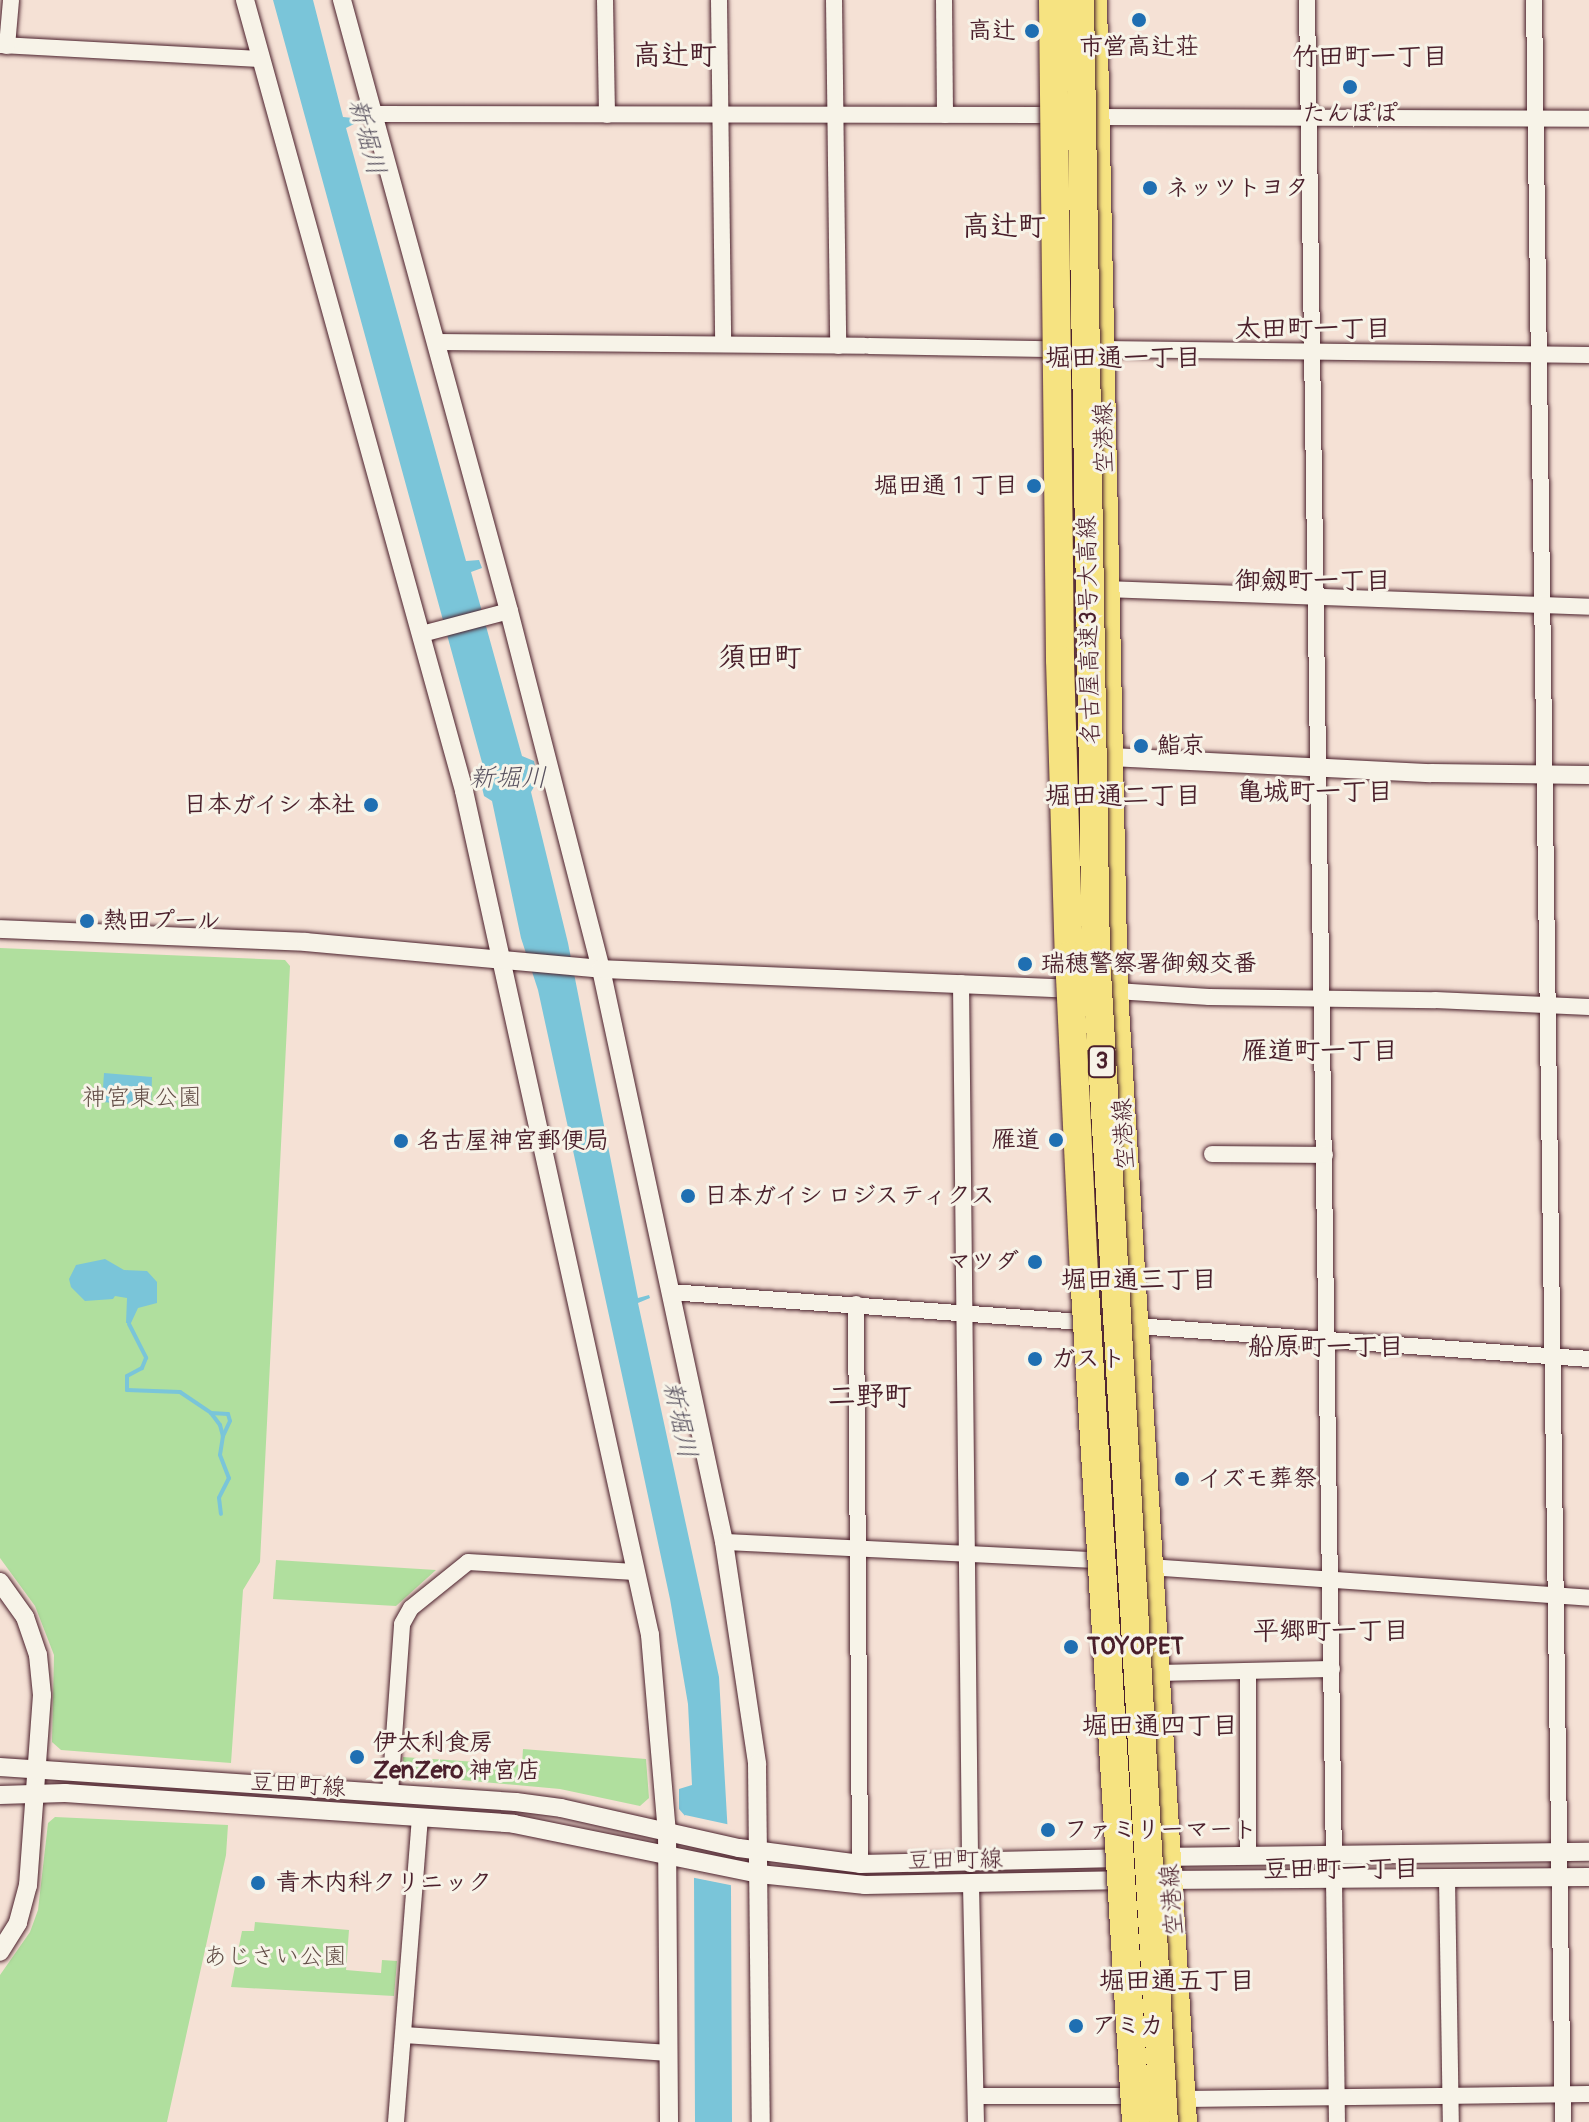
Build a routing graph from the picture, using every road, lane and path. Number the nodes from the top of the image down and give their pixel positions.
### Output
1 (11, 0) edge
2 (245, 0) edge
3 (342, 0) edge
4 (605, 0) edge
5 (719, 0) edge
6 (834, 0) edge
7 (944, 0) edge
8 (1041, 0) edge
9 (1053, 0) edge
10 (1080, 0) edge
11 (1095, 0) edge
12 (1307, 0) edge
13 (1534, 0) edge
14 (3, 46) edge
15 (261, 59) junction
16 (373, 114) junction
17 (607, 115) junction
18 (721, 115) junction
19 (834, 115) junction
20 (945, 115) junction
21 (1042, 115) junction
22 (1310, 115) junction
23 (1097, 117) junction
24 (1536, 118) junction
25 (1589, 119) edge
26 (1072, 226) dead end
27 (436, 342) junction
28 (723, 344) junction
29 (838, 346) junction
30 (1048, 349) junction
31 (1102, 349) junction
32 (1313, 352) junction
33 (1541, 353) junction
34 (1589, 355) edge
35 (1106, 589) junction
36 (1316, 598) junction
37 (1544, 606) junction
38 (1589, 607) edge
39 (502, 613) junction
40 (428, 632) junction
41 (1111, 757) junction
42 (1318, 767) junction
43 (1546, 773) junction
44 (1589, 775) edge
45 (0, 929) edge
46 (509, 960) junction
47 (593, 968) junction
48 (961, 983) junction
49 (1057, 988) junction
50 (1116, 991) junction
51 (1322, 999) junction
52 (1549, 1006) junction
53 (1589, 1007) edge
54 (1212, 1154) dead end
55 (1325, 1155) junction
56 (1112, 1271) junction
57 (670, 1292) junction
58 (856, 1304) junction
59 (965, 1312) junction
60 (1076, 1319) junction
61 (1135, 1325) junction
62 (1328, 1340) junction
63 (1553, 1356) junction
64 (1589, 1359) edge
65 (724, 1542) junction
66 (858, 1548) junction
67 (968, 1555) junction
68 (1092, 1560) junction
69 (1150, 1567) junction
70 (635, 1572) junction
71 (1332, 1580) junction
72 (0, 1582) edge
73 (1556, 1596) junction
74 (1589, 1598) edge
75 (1117, 1665) dead end
76 (1332, 1669) junction
77 (1248, 1672) junction
78 (1156, 1673) junction
79 (0, 1767) edge
80 (36, 1769) junction
81 (390, 1793) junction
82 (34, 1794) junction
83 (0, 1795) edge
84 (420, 1818) junction
85 (676, 1834) junction
86 (759, 1851) junction
87 (1559, 1852) junction
88 (1589, 1852) edge
89 (676, 1855) junction
90 (1334, 1855) junction
91 (1248, 1856) junction
92 (860, 1864) junction
93 (970, 1864) junction
94 (1170, 1868) junction
95 (1113, 1869) junction
96 (759, 1874) junction
97 (1559, 1877) junction
98 (1589, 1877) edge
99 (1447, 1878) junction
100 (1334, 1879) junction
101 (971, 1885) junction
102 (0, 1952) edge
103 (405, 2035) junction
104 (668, 2053) junction
105 (1589, 2094) edge
106 (1563, 2095) junction
107 (976, 2096) junction
108 (1124, 2096) junction
109 (1450, 2096) junction
110 (1337, 2098) junction
111 (1185, 2111) edge
112 (396, 2122) edge
113 (669, 2122) edge
114 (761, 2122) edge
115 (976, 2122) edge
116 (1126, 2122) edge
117 (1136, 2122) edge
118 (1152, 2122) edge
119 (1164, 2122) edge
120 (1337, 2122) edge
121 (1451, 2122) edge
122 (1563, 2122) edge

1 - 14 street
2 - 15 street
3 - 16 street
4 - 17 street
5 - 18 street
6 - 19 street
7 - 20 street
8 - 21 main road
9 - 117 highway, 名古屋高速3号大高線 / 3, bridge
10 - 56 highway, 名古屋高速3号大高線 / 3, bridge
11 - 23 main road, 空港線
12 - 22 street
13 - 24 street
14 - 15 street
15 - 40 street
16 - 17 street
16 - 27 street
17 - 18 street
18 - 19 street
18 - 28 street
19 - 20 street
19 - 29 street
20 - 21 street
21 - 30 main road
22 - 23 street
22 - 24 street
22 - 32 street
23 - 31 main road, 空港線
24 - 25 street
24 - 33 street
26 - 56 highway, bridge
27 - 28 street
27 - 39 street
28 - 29 street
29 - 30 street
30 - 49 main road
31 - 32 street
31 - 35 main road, 空港線
32 - 33 street
32 - 36 street
33 - 34 street
33 - 37 street
35 - 36 street
35 - 41 main road, 空港線
36 - 37 street
36 - 42 street
37 - 38 street
37 - 43 street
39 - 40 street
39 - 47 street
40 - 46 street
41 - 42 street
41 - 50 main road, 空港線
42 - 43 street
42 - 51 street
43 - 44 street
43 - 52 street
45 - 46 street
46 - 47 street
46 - 70 street
47 - 48 street
47 - 57 street
48 - 49 street
48 - 59 street
49 - 50 street
49 - 60 main road
50 - 51 street
50 - 61 main road, 空港線
51 - 52 street
51 - 55 street
52 - 53 street
52 - 63 street
54 - 55 street
55 - 62 street
56 - 119 highway, 名古屋高速3号大高線 / 3, bridge
57 - 58 street
57 - 65 street
58 - 59 street
58 - 66 street
59 - 60 street
59 - 67 street
60 - 61 street
60 - 68 main road
61 - 62 street
61 - 69 main road, 空港線
62 - 63 street
62 - 71 street
63 - 64 street
63 - 73 street
65 - 66 street
65 - 86 street
66 - 67 street
66 - 92 street
67 - 68 street
67 - 93 street
68 - 95 main road
69 - 71 street
69 - 78 main road, 空港線
70 - 81 street
70 - 85 street
71 - 73 street
71 - 76 street
72 - 80 street
73 - 74 street
73 - 87 street
75 - 118 highway
76 - 77 street
76 - 90 street
77 - 78 street
77 - 91 street
78 - 94 main road, 空港線
79 - 80 street, 豆田町線
80 - 81 street, 豆田町線
80 - 82 street
81 - 85 street, 豆田町線
82 - 83 street, 豆田町線
82 - 84 street, 豆田町線
82 - 102 street
84 - 89 street, 豆田町線
84 - 103 street
85 - 86 street, 豆田町線
85 - 89 street
86 - 92 street, 豆田町線
86 - 96 street
87 - 88 street
87 - 90 street
87 - 97 street
89 - 96 street, 豆田町線
89 - 104 street
90 - 91 street
91 - 94 street
92 - 93 street, 豆田町線
93 - 95 street, 豆田町線
94 - 95 street, 豆田町線
94 - 100 street
94 - 111 main road, 空港線
95 - 101 street, 豆田町線
95 - 108 main road
96 - 101 street, 豆田町線
96 - 114 street
97 - 98 street
97 - 99 street
97 - 106 street
99 - 100 street
99 - 109 street
100 - 110 street
101 - 107 street
103 - 104 street
103 - 112 street
104 - 113 street
105 - 106 street
106 - 109 street
106 - 122 street
107 - 108 street
107 - 115 street
108 - 116 main road
109 - 110 street
109 - 121 street
110 - 111 street
110 - 120 street

